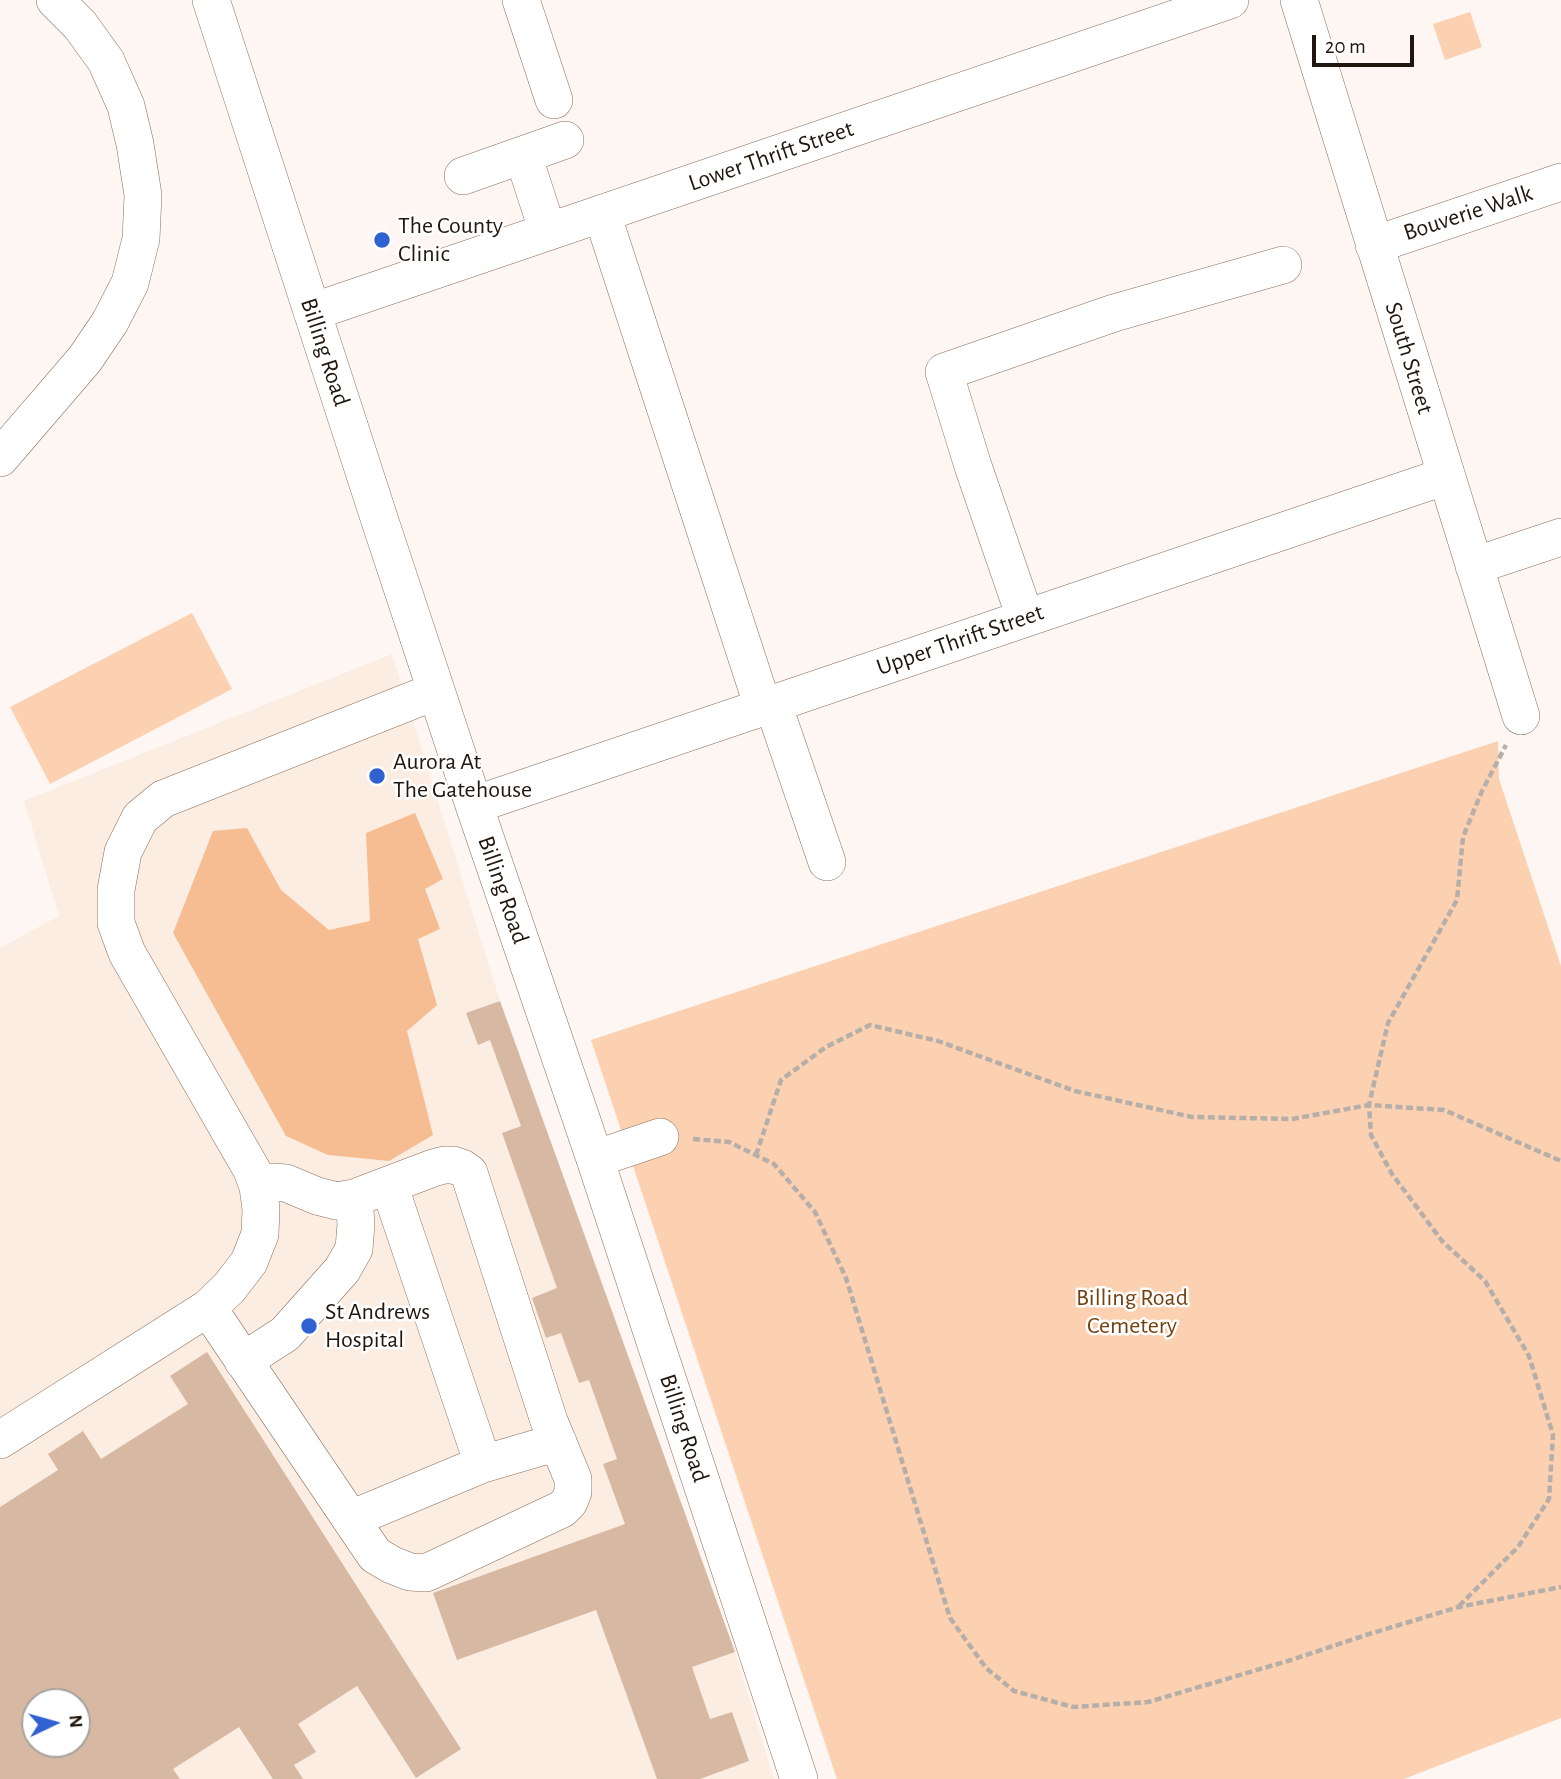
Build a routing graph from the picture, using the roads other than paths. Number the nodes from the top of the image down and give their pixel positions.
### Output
1 (55, 0) edge
2 (211, 0) edge
3 (521, 0) edge
4 (1230, 0) edge
5 (1299, 0) edge
6 (554, 100) dead end
7 (565, 141) dead end
8 (523, 155) junction
9 (463, 176) dead end
10 (1561, 182) edge
11 (602, 214) junction
12 (548, 232) junction
13 (1374, 245) junction
14 (1283, 265) dead end
15 (312, 312) junction
16 (3, 449) edge
17 (1446, 476) junction
18 (1561, 537) edge
19 (1474, 566) junction
20 (1025, 617) junction
21 (436, 691) junction
22 (768, 705) junction
23 (1521, 716) road end
24 (474, 805) junction
25 (827, 862) dead end
26 (660, 1137) road end
27 (595, 1159) junction
28 (389, 1185) junction
29 (258, 1187) junction
30 (354, 1198) junction
31 (208, 1308) junction
32 (243, 1361) junction
33 (0, 1440) edge
34 (558, 1442) junction
35 (483, 1464) junction
36 (351, 1519) junction
37 (799, 1779) edge

1 - 16 street
2 - 15 street, Billing Road
3 - 6 street
4 - 11 street, Lower Thrift Street
5 - 13 street, South Street
7 - 8 street
8 - 9 street
8 - 12 street
10 - 13 street, Bouverie Walk
11 - 12 street, Lower Thrift Street
11 - 22 street
12 - 15 street, Lower Thrift Street
13 - 17 street, South Street
14 - 20 street
15 - 21 street, Billing Road
17 - 19 street, South Street
17 - 20 street, Upper Thrift Street
18 - 19 street
19 - 23 street, South Street
20 - 22 street, Upper Thrift Street
21 - 24 street, Billing Road
21 - 29 street
22 - 24 street, Upper Thrift Street
22 - 25 street
24 - 27 street, Billing Road
26 - 27 street
27 - 37 street, Billing Road
28 - 30 street
28 - 34 street
28 - 35 street
29 - 30 street
29 - 31 street
30 - 32 street
31 - 32 street
31 - 33 street
32 - 36 street
34 - 35 street
34 - 36 street
35 - 36 street

